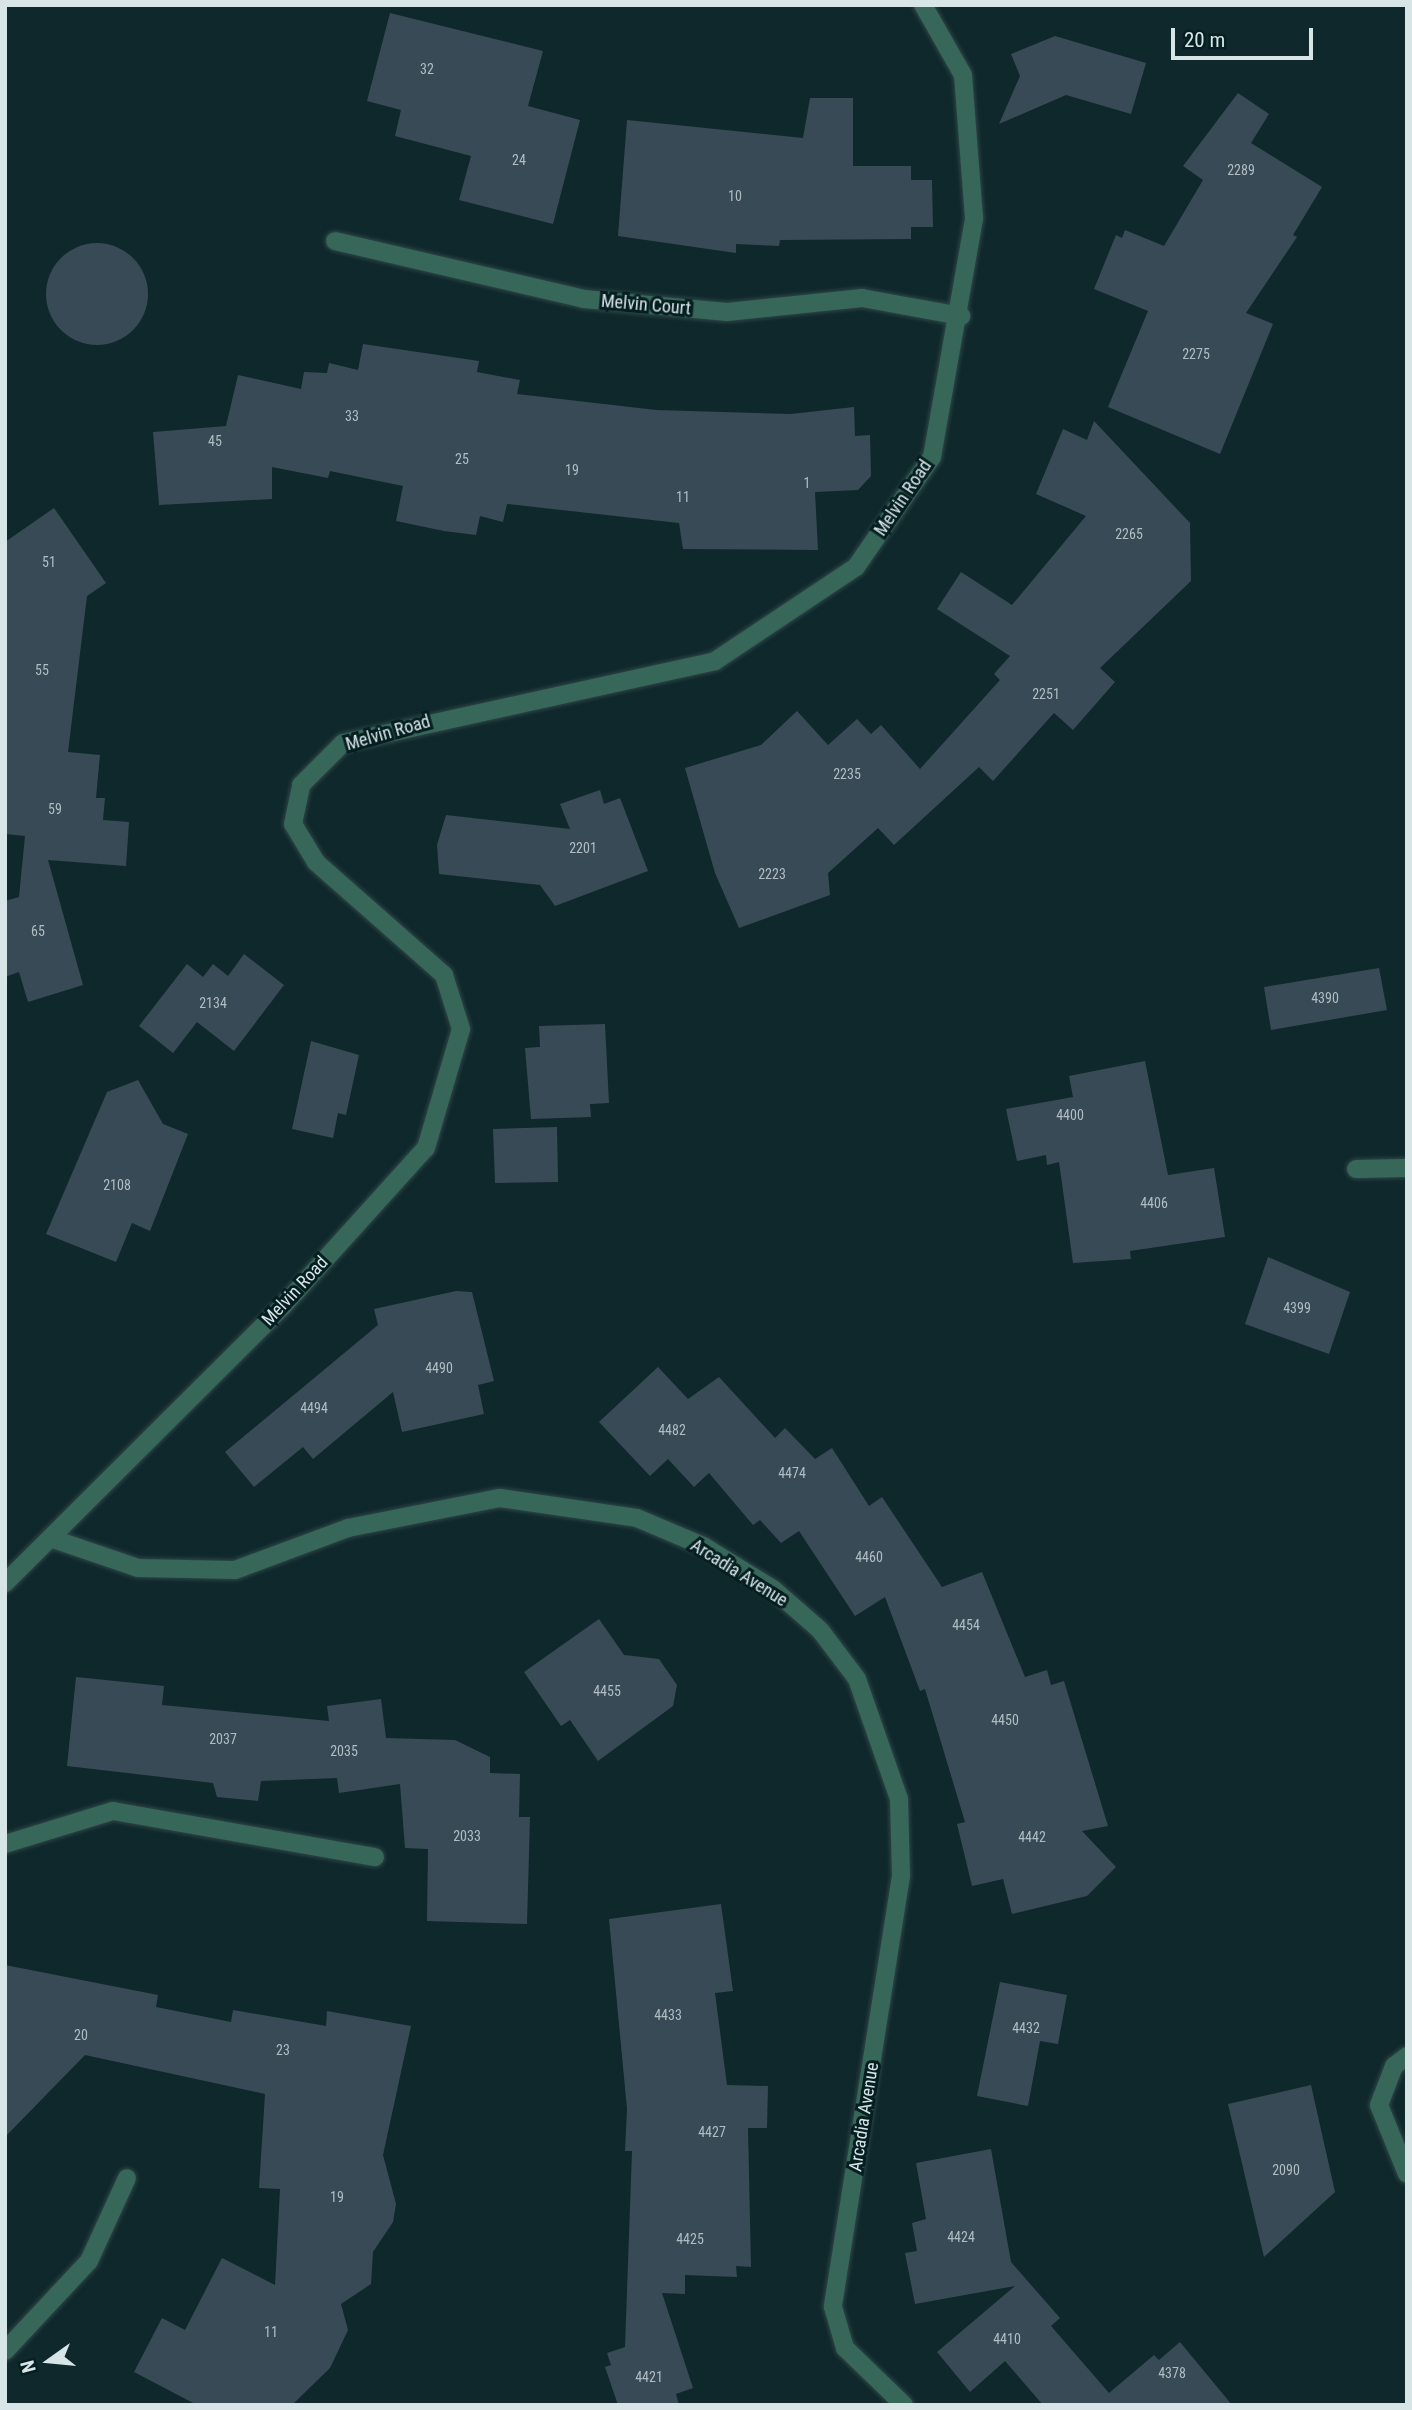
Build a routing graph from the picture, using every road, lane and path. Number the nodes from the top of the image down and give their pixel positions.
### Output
1 (923, 5) edge
2 (335, 241) dead end
3 (961, 316) junction
4 (1407, 1168) edge
5 (1356, 1169) dead end
6 (54, 1539) junction
7 (5, 1583) edge
8 (5, 1844) edge
9 (374, 1857) dead end
10 (1407, 2056) edge
11 (1407, 2174) edge
12 (127, 2178) dead end
13 (5, 2351) edge
14 (904, 2405) edge

1 - 3 street, Melvin Road
2 - 3 street, Melvin Court
3 - 6 street, Melvin Road
4 - 5 street
6 - 7 street, Melvin Road
6 - 14 street, Arcadia Avenue
8 - 9 street
10 - 11 street
12 - 13 street

